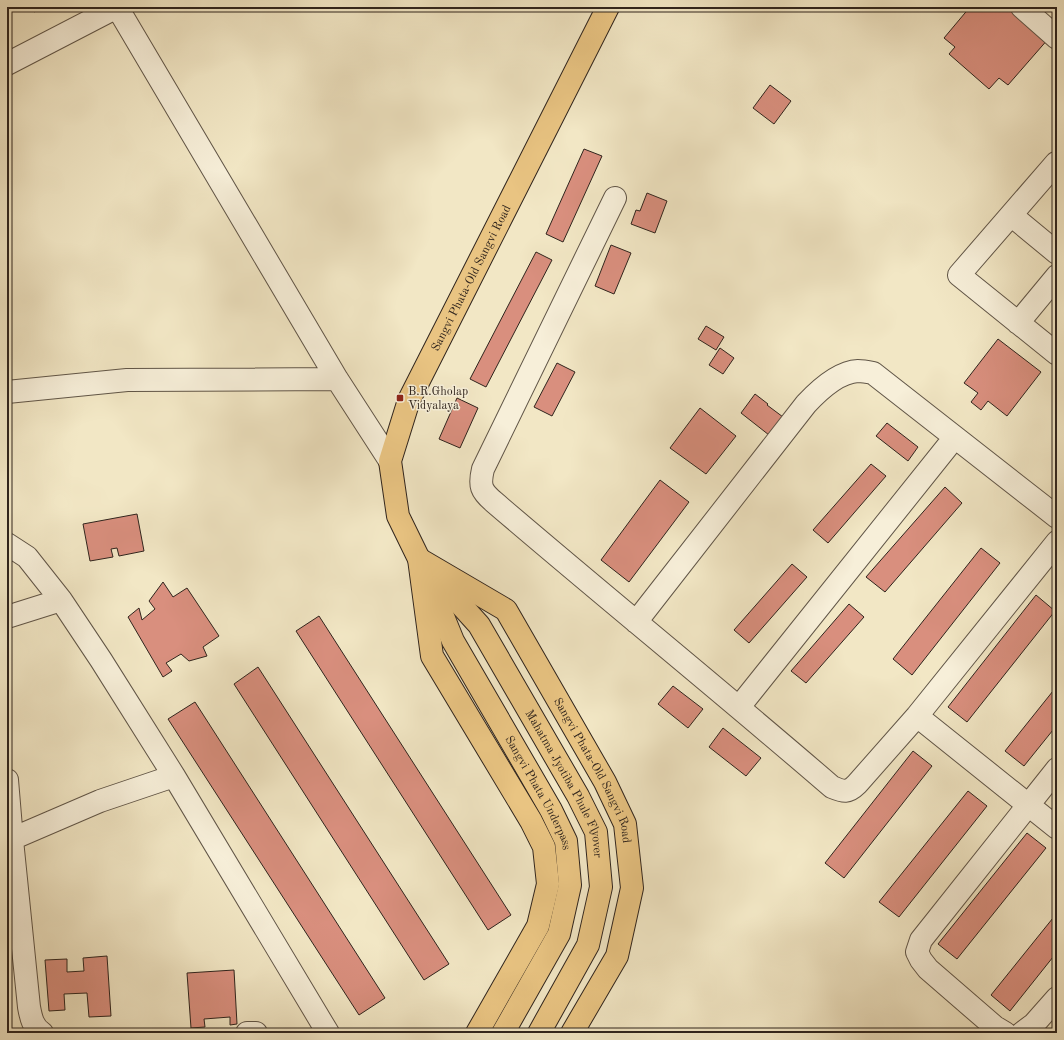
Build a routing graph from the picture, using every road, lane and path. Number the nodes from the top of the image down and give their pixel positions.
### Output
1 (117, 7) edge
2 (608, 7) edge
3 (1022, 7) edge
4 (1057, 38) edge
5 (7, 64) edge
6 (1057, 163) edge
7 (616, 198) dead end
8 (1011, 215) junction
9 (1057, 253) edge
10 (1057, 276) edge
11 (1018, 324) junction
12 (1057, 354) edge
13 (337, 379) junction
14 (7, 392) edge
15 (955, 438) junction
16 (390, 461) junction
17 (1057, 517) edge
18 (1057, 542) edge
19 (7, 544) edge
20 (419, 559) junction
21 (62, 600) junction
22 (7, 617) edge
23 (636, 622) junction
24 (739, 706) junction
25 (917, 716) junction
26 (1057, 769) edge
27 (174, 776) junction
28 (7, 780) edge
29 (1029, 805) junction
30 (1057, 828) edge
31 (9, 841) edge
32 (1057, 998) edge
33 (38, 1032) edge
34 (247, 1033) edge
35 (256, 1033) edge
36 (328, 1033) edge
37 (477, 1033) edge
38 (503, 1033) edge
39 (539, 1033) edge
40 (572, 1033) edge
41 (1006, 1033) edge
42 (1022, 1033) edge

1 - 5 lane
1 - 13 lane
2 - 16 main road, Sangvi Phata-Old Sangvi Road
3 - 4 lane
6 - 8 lane
7 - 23 lane
8 - 9 lane
8 - 11 lane
10 - 11 lane
11 - 12 lane
13 - 14 lane
13 - 16 lane
15 - 17 lane
15 - 23 lane
15 - 24 lane
16 - 20 main road, Sangvi Phata-Old Sangvi Road
18 - 25 lane
19 - 21 lane
20 - 37 main road, Sangvi Phata-Old Sangvi Road
20 - 38 main road, Sangvi Phata Underpass
20 - 39 main road, Mahatma Jyotiba Phule Flyover
20 - 40 main road, Sangvi Phata-Old Sangvi Road
21 - 22 lane
21 - 27 lane
23 - 24 lane
24 - 25 lane
25 - 29 lane
26 - 29 lane
27 - 31 lane
27 - 36 lane
28 - 31 lane
29 - 30 lane
29 - 41 lane
31 - 33 lane
32 - 42 lane
34 - 35 lane

